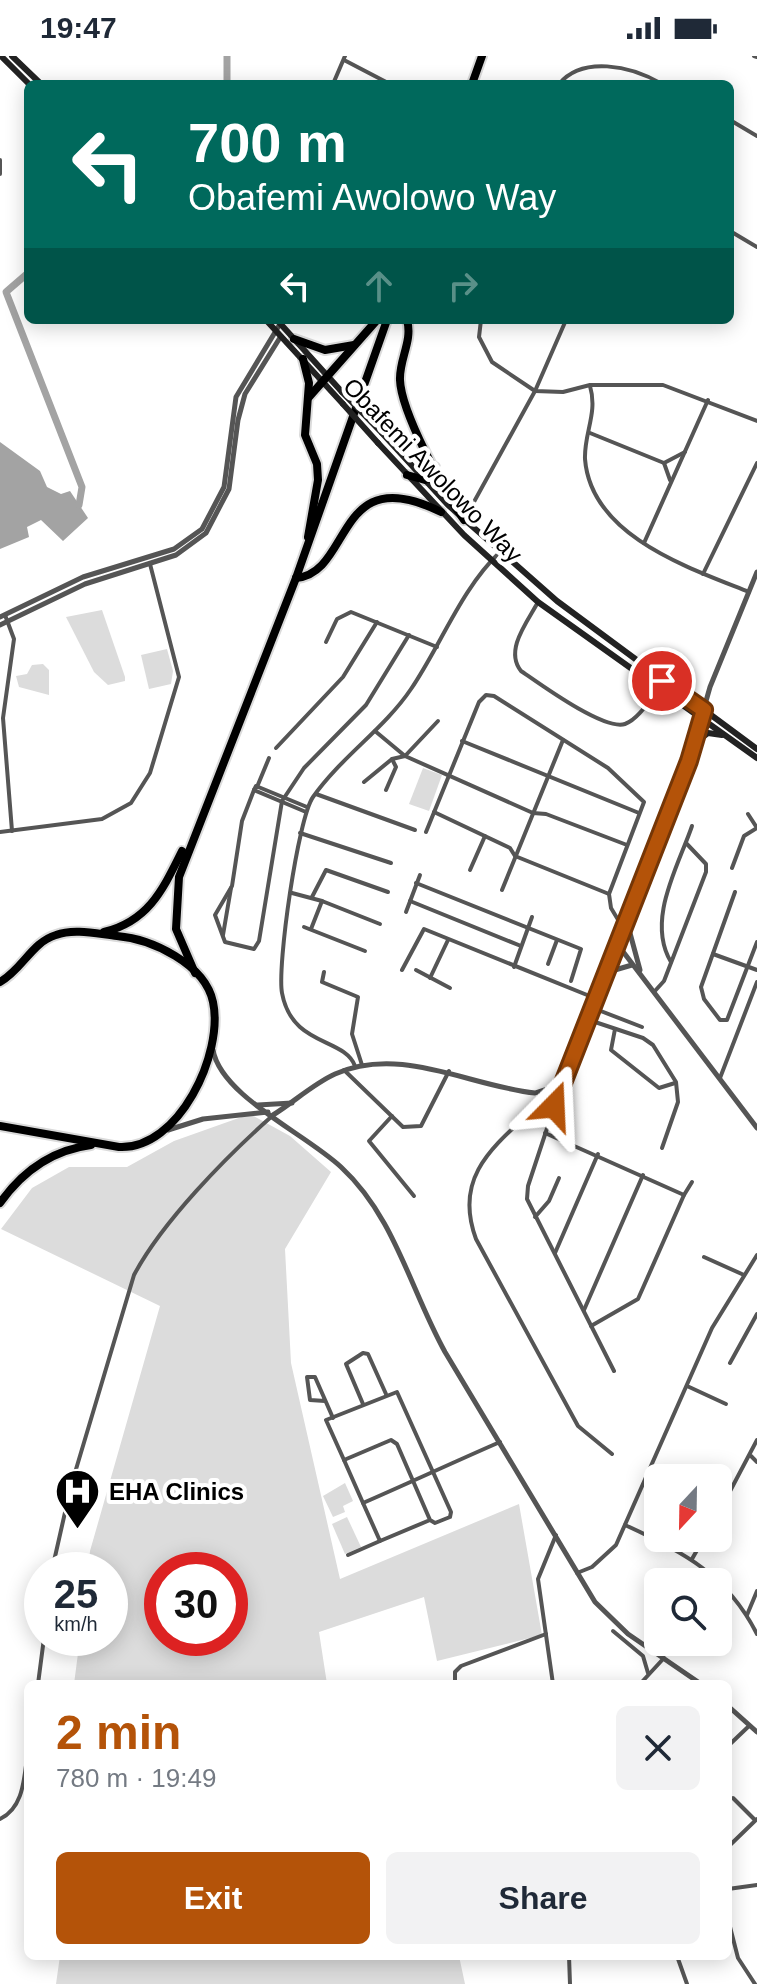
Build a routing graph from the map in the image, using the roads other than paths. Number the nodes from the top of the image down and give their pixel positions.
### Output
1 (482, 56) edge
2 (7, 57) edge
3 (345, 58) edge
4 (26, 80) edge
5 (36, 80) edge
6 (335, 80) edge
7 (383, 80) edge
8 (473, 80) edge
9 (562, 80) edge
10 (655, 80) edge
11 (734, 124) edge
12 (757, 136) edge
13 (0, 160) edge
14 (0, 174) edge
15 (734, 233) edge
16 (757, 247) edge
17 (374, 324) edge
18 (386, 324) edge
19 (408, 324) edge
20 (481, 324) edge
21 (564, 324) edge
22 (280, 328) edge
23 (294, 339) junction
24 (358, 343) junction
25 (303, 359) junction
26 (324, 377) junction
27 (590, 385) junction
28 (535, 391) junction
29 (309, 397) junction
30 (708, 400) junction
31 (757, 421) edge
32 (589, 433) junction
33 (687, 450) junction
34 (664, 463) junction
35 (757, 463) edge
36 (435, 467) junction
37 (407, 475) joint
38 (420, 480) junction
39 (670, 480) junction
40 (405, 498) junction
41 (441, 512) junction
42 (464, 520) junction
43 (644, 543) junction
44 (308, 544) junction
45 (500, 552) junction
46 (149, 560) junction
47 (491, 560) junction
48 (757, 572) edge
49 (703, 574) junction
50 (296, 578) junction
51 (749, 592) junction
52 (538, 602) junction
53 (4, 618) edge
54 (377, 622) junction
55 (0, 625) edge
56 (409, 635) junction
57 (326, 642) dead end
58 (437, 647) junction
59 (659, 688) junction
60 (703, 714) junction
61 (438, 721) dead end
62 (375, 731) junction
63 (563, 740) junction
64 (734, 740) junction
65 (462, 741) junction
66 (694, 744) junction
67 (276, 748) dead end
68 (757, 749) edge
69 (405, 756) junction
70 (269, 758) dead end
71 (757, 758) edge
72 (392, 759) junction
73 (448, 775) junction
74 (548, 777) junction
75 (364, 782) dead end
76 (256, 788) junction
77 (386, 790) dead end
78 (316, 794) junction
79 (283, 799) junction
80 (307, 810) junction
81 (434, 812) junction
82 (533, 813) junction
83 (639, 813) junction
84 (748, 814) dead end
85 (198, 822) junction
86 (692, 826) dead end
87 (415, 830) dead end
88 (12, 831) junction
89 (0, 832) edge
90 (426, 832) dead end
91 (300, 833) junction
92 (485, 836) junction
93 (686, 843) junction
94 (627, 845) junction
95 (515, 856) junction
96 (391, 863) dead end
97 (732, 868) dead end
98 (470, 870) dead end
99 (420, 875) dead end
100 (416, 883) junction
101 (232, 886) junction
102 (502, 890) dead end
103 (388, 892) dead end
104 (735, 892) dead end
105 (292, 893) junction
106 (609, 894) junction
107 (312, 897) junction
108 (322, 901) junction
109 (410, 901) junction
110 (406, 912) dead end
111 (532, 917) dead end
112 (627, 918) junction
113 (380, 924) dead end
114 (304, 927) dead end
115 (528, 927) junction
116 (623, 928) junction
117 (311, 929) junction
118 (90, 934) junction
119 (223, 937) junction
120 (448, 940) junction
121 (558, 940) junction
122 (757, 942) edge
123 (617, 944) junction
124 (521, 946) junction
125 (365, 951) dead end
126 (713, 954) junction
127 (671, 962) junction
128 (548, 964) dead end
129 (635, 966) junction
130 (747, 966) junction
131 (514, 967) junction
132 (402, 970) dead end
133 (416, 970) dead end
134 (757, 970) edge
135 (324, 972) dead end
136 (607, 972) junction
137 (195, 973) junction
138 (642, 975) junction
139 (430, 978) junction
140 (571, 981) dead end
141 (0, 982) edge
142 (757, 982) edge
143 (450, 988) dead end
144 (654, 992) junction
145 (597, 999) junction
146 (593, 1008) junction
147 (588, 1020) junction
148 (642, 1027) dead end
149 (615, 1029) junction
150 (210, 1037) junction
151 (358, 1065) junction
152 (344, 1070) junction
153 (449, 1071) junction
154 (565, 1074) junction
155 (720, 1078) junction
156 (676, 1082) junction
157 (544, 1093) junction
158 (294, 1103) junction
159 (257, 1105) junction
160 (554, 1106) junction
161 (270, 1114) junction
162 (392, 1116) junction
163 (0, 1126) edge
164 (757, 1128) edge
165 (163, 1131) junction
166 (545, 1133) junction
167 (103, 1145) junction
168 (662, 1148) dead end
169 (598, 1154) junction
170 (643, 1175) junction
171 (559, 1178) dead end
172 (692, 1182) dead end
173 (684, 1195) junction
174 (414, 1196) dead end
175 (0, 1203) edge
176 (535, 1217) junction
177 (555, 1253) junction
178 (757, 1255) edge
179 (704, 1257) dead end
180 (751, 1264) junction
181 (757, 1269) edge
182 (744, 1275) junction
183 (584, 1310) junction
184 (757, 1314) edge
185 (591, 1326) junction
186 (730, 1363) dead end
187 (614, 1371) dead end
188 (687, 1386) junction
189 (386, 1394) junction
190 (325, 1401) junction
191 (363, 1404) junction
192 (726, 1404) dead end
193 (333, 1418) junction
194 (757, 1440) edge
195 (500, 1442) junction
196 (612, 1454) dead end
197 (751, 1456) junction
198 (344, 1460) junction
199 (757, 1462) edge
200 (433, 1472) junction
201 (413, 1481) junction
202 (732, 1489) edge
203 (363, 1503) junction
204 (430, 1520) junction
205 (625, 1525) junction
206 (556, 1535) junction
207 (380, 1541) junction
208 (56, 1552) edge
209 (696, 1552) edge
210 (348, 1555) dead end
211 (692, 1559) junction
212 (577, 1573) junction
213 (757, 1591) edge
214 (747, 1615) junction
215 (613, 1631) dead end
216 (546, 1634) junction
217 (757, 1634) edge
218 (42, 1656) edge
219 (664, 1658) junction
220 (648, 1673) junction
221 (39, 1680) edge
222 (455, 1680) edge
223 (552, 1680) edge
224 (643, 1680) edge
225 (694, 1680) edge
226 (732, 1710) edge
227 (750, 1726) junction
228 (757, 1732) edge
229 (732, 1742) edge
230 (24, 1778) edge
231 (733, 1798) dead end
232 (0, 1819) edge
233 (756, 1819) edge
234 (732, 1843) edge
235 (757, 1885) edge
236 (732, 1888) edge
237 (732, 1935) edge
238 (569, 1960) edge
239 (678, 1960) edge
240 (570, 1984) edge
241 (687, 1984) edge
242 (755, 1984) edge

1 - 8 main road
2 - 4 main road
2 - 5 main road
3 - 6 street
3 - 7 street
9 - 10 street
11 - 12 street
13 - 14 street
15 - 16 street
17 - 24 main road
18 - 44 main road
19 - 36 main road
20 - 28 street
21 - 28 street
22 - 23 main road, Obafemi Awolowo Way
22 - 25 main road, Obafemi Awolowo Way
22 - 46 street
23 - 24 main road
23 - 26 main road, Obafemi Awolowo Way
24 - 26 main road
25 - 26 main road, Obafemi Awolowo Way
25 - 29 main road
26 - 29 main road
26 - 37 main road, Obafemi Awolowo Way, bridge
26 - 38 main road, Obafemi Awolowo Way, bridge
27 - 28 street
27 - 30 street
27 - 32 street
28 - 42 street
29 - 44 main road
30 - 31 street
30 - 33 street
32 - 34 street
32 - 43 street
33 - 34 street
33 - 39 street
34 - 39 street
35 - 49 street
36 - 38 main road
36 - 42 main road
37 - 38 main road
38 - 40 main road
38 - 41 main road, Obafemi Awolowo Way
38 - 42 main road, Obafemi Awolowo Way
39 - 43 street
40 - 41 main road
40 - 50 main road
41 - 47 main road, Obafemi Awolowo Way
42 - 45 main road, Obafemi Awolowo Way
43 - 49 street
44 - 50 main road
45 - 47 street
45 - 60 main road, Obafemi Awolowo Way
46 - 53 street
46 - 88 street
47 - 52 main road, Obafemi Awolowo Way
47 - 58 street
48 - 51 street
49 - 51 street
50 - 85 main road
51 - 60 street
52 - 59 main road, Obafemi Awolowo Way
52 - 59 street
53 - 55 street
53 - 88 street
54 - 56 street
54 - 57 street
54 - 67 street
56 - 58 street
56 - 79 street
58 - 62 street
59 - 60 main road, Obafemi Awolowo Way
60 - 64 main road
60 - 66 street
60 - 68 main road
61 - 69 street
62 - 69 street
62 - 78 street
63 - 65 street
63 - 74 street
63 - 83 street
64 - 66 main road
64 - 71 main road
65 - 73 street
65 - 74 street
66 - 112 street
69 - 72 street
69 - 73 street
70 - 76 street
72 - 75 street
72 - 77 street
73 - 81 street
73 - 82 street
74 - 82 street
74 - 83 street
76 - 79 street
76 - 101 street
78 - 80 street
78 - 87 street
79 - 80 street
79 - 119 street
80 - 91 street
81 - 90 street
81 - 92 street
82 - 94 street
82 - 95 street
83 - 94 street
84 - 97 street
85 - 118 main road
85 - 137 main road
86 - 93 street
88 - 89 street
91 - 96 street
91 - 105 street
92 - 95 street
92 - 98 street
93 - 127 street
93 - 127 street
94 - 106 street
95 - 102 street
95 - 106 street
99 - 100 street
100 - 109 street
100 - 115 street
101 - 119 street
101 - 119 street
103 - 107 street
104 - 126 street
105 - 107 street
105 - 151 street
106 - 116 street
107 - 108 street
108 - 113 street
108 - 117 street
109 - 110 street
109 - 124 street
111 - 115 street
112 - 116 street
112 - 138 street
114 - 117 street
115 - 121 street
115 - 124 street
116 - 123 street
117 - 125 street
118 - 137 main road
118 - 141 main road
120 - 131 street
120 - 132 street
120 - 139 street
121 - 128 street
121 - 140 street
122 - 130 street
123 - 129 street
123 - 136 street
124 - 131 street
126 - 130 street
126 - 130 street
127 - 144 street
129 - 136 street
129 - 138 street
130 - 134 street
131 - 145 street
133 - 139 street
135 - 151 street
136 - 145 street
137 - 150 main road
138 - 144 street
139 - 143 street
142 - 155 street
144 - 155 street
145 - 146 street
146 - 147 street
146 - 148 street
147 - 149 street
147 - 154 street
149 - 156 street
149 - 156 street
150 - 159 street
150 - 165 main road
151 - 152 street
151 - 153 street
152 - 158 street
152 - 162 street
153 - 157 street
153 - 162 street
154 - 157 street
154 - 160 street
155 - 164 street
156 - 168 street
157 - 160 street
157 - 196 street
158 - 159 street
158 - 161 street
159 - 161 street
160 - 166 street
161 - 165 street
161 - 195 street
161 - 208 street
162 - 174 street
163 - 167 main road
165 - 167 main road
166 - 169 street
166 - 176 street
167 - 175 main road
169 - 170 street
169 - 177 street
170 - 173 street
170 - 183 street
171 - 176 street
172 - 173 street
173 - 185 street
176 - 177 street
177 - 183 street
178 - 180 street
179 - 182 street
180 - 181 street
180 - 182 street
182 - 188 street
183 - 185 street
184 - 186 street
185 - 187 street
188 - 192 street
188 - 205 street
189 - 191 street
189 - 191 street
189 - 200 street
190 - 190 street
190 - 193 street
191 - 193 street
193 - 198 street
194 - 197 street
195 - 200 street
195 - 206 street
197 - 199 street
197 - 202 street
198 - 201 street
198 - 203 street
200 - 201 street
200 - 204 street
201 - 203 street
201 - 204 street
203 - 207 street
204 - 207 street
205 - 211 street
205 - 212 street
206 - 212 street
206 - 216 street
207 - 210 street
209 - 211 street
211 - 214 street
212 - 219 street
213 - 214 street
214 - 217 street
215 - 220 street
216 - 222 street
216 - 223 street
218 - 221 street
219 - 220 street
219 - 225 street
220 - 224 street
226 - 227 street
227 - 228 street
227 - 229 street
230 - 232 street
231 - 233 street
233 - 234 street
235 - 236 street
237 - 242 street
238 - 240 street
239 - 241 street

